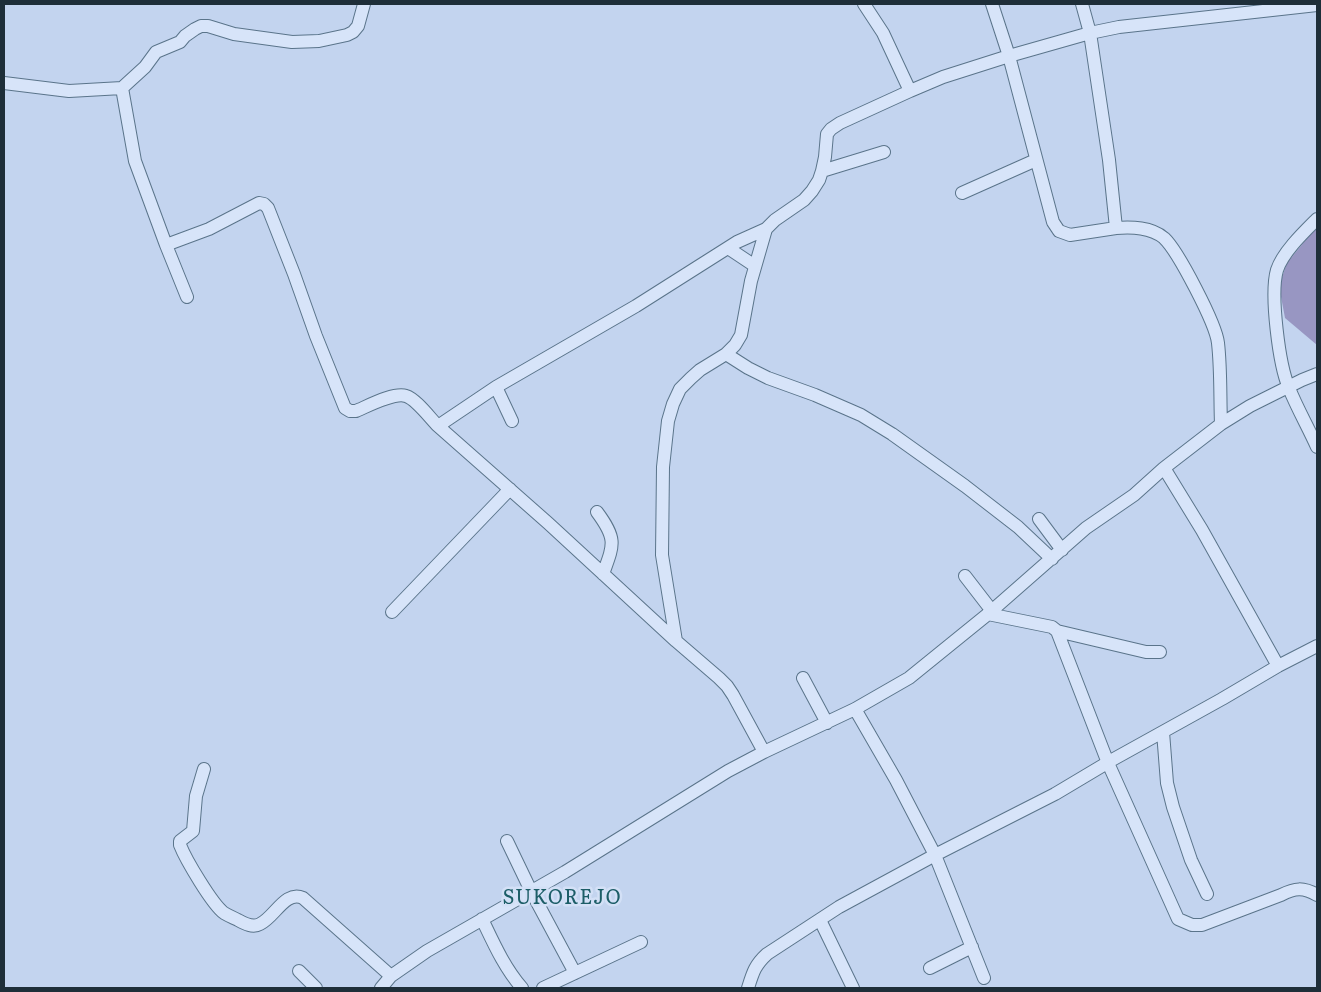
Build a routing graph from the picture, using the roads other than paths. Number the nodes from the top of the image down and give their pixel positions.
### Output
1 (364, 4) edge
2 (864, 4) edge
3 (992, 4) edge
4 (1082, 4) edge
5 (1317, 6) edge
6 (1090, 33) junction
7 (1009, 56) junction
8 (4, 83) edge
9 (122, 88) junction
10 (910, 91) junction
11 (884, 152) dead end
12 (1036, 160) junction
13 (822, 170) junction
14 (962, 193) dead end
15 (1317, 219) edge
16 (1116, 228) junction
17 (766, 229) junction
18 (166, 245) junction
19 (728, 248) junction
20 (755, 266) junction
21 (187, 297) dead end
22 (726, 354) junction
23 (1317, 374) edge
24 (496, 387) junction
25 (1288, 387) junction
26 (512, 421) dead end
27 (1221, 424) junction
28 (438, 426) junction
29 (1317, 446) edge
30 (1164, 468) junction
31 (510, 489) junction
32 (598, 512) dead end
33 (1039, 519) dead end
34 (1062, 550) junction
35 (1052, 559) junction
36 (603, 574) junction
37 (965, 576) dead end
38 (392, 612) dead end
39 (990, 613) junction
40 (1057, 631) junction
41 (676, 641) junction
42 (1317, 646) edge
43 (1160, 652) dead end
44 (1278, 666) junction
45 (803, 678) dead end
46 (855, 708) junction
47 (827, 722) junction
48 (1163, 732) junction
49 (764, 752) junction
50 (1108, 763) junction
51 (204, 769) dead end
52 (507, 841) dead end
53 (935, 856) junction
54 (531, 891) junction
55 (1207, 894) dead end
56 (1317, 895) edge
57 (482, 919) junction
58 (820, 920) junction
59 (641, 942) dead end
60 (972, 947) junction
61 (930, 968) dead end
62 (299, 971) dead end
63 (575, 973) junction
64 (391, 976) junction
65 (984, 978) dead end
66 (316, 988) edge
67 (381, 988) edge
68 (522, 988) edge
69 (543, 988) edge
70 (748, 988) edge
71 (853, 988) edge

1 - 9 street
2 - 10 street
3 - 7 street
4 - 6 street
5 - 6 street
6 - 7 street
6 - 16 street
7 - 10 street
7 - 12 street
8 - 9 street
9 - 18 street
10 - 13 street
11 - 13 street
12 - 14 street
12 - 16 street
13 - 17 street
15 - 25 street
16 - 27 street
17 - 19 street
17 - 20 street
18 - 21 street
18 - 28 street
19 - 20 street
19 - 24 street
20 - 22 street
22 - 35 street
22 - 41 street
23 - 25 street
24 - 26 street
24 - 28 street
25 - 27 street
25 - 29 street
27 - 30 street
28 - 31 street
30 - 34 street
30 - 44 street
31 - 36 street
31 - 38 street
32 - 36 street
33 - 34 street
34 - 35 street
35 - 39 street
36 - 41 street
37 - 39 street
39 - 40 street
39 - 46 street
40 - 43 street
40 - 50 street
41 - 49 street
42 - 44 street
44 - 48 street
45 - 47 street
46 - 47 street
46 - 53 street
47 - 49 street
48 - 50 street
48 - 55 street
49 - 54 street
50 - 53 street
50 - 56 street
51 - 64 street
52 - 54 street
53 - 58 street
53 - 60 street
54 - 57 street
54 - 63 street
57 - 64 street
57 - 68 street
58 - 70 street
58 - 71 street
59 - 63 street
60 - 61 street
60 - 65 street
62 - 66 street
63 - 69 street
64 - 67 street

